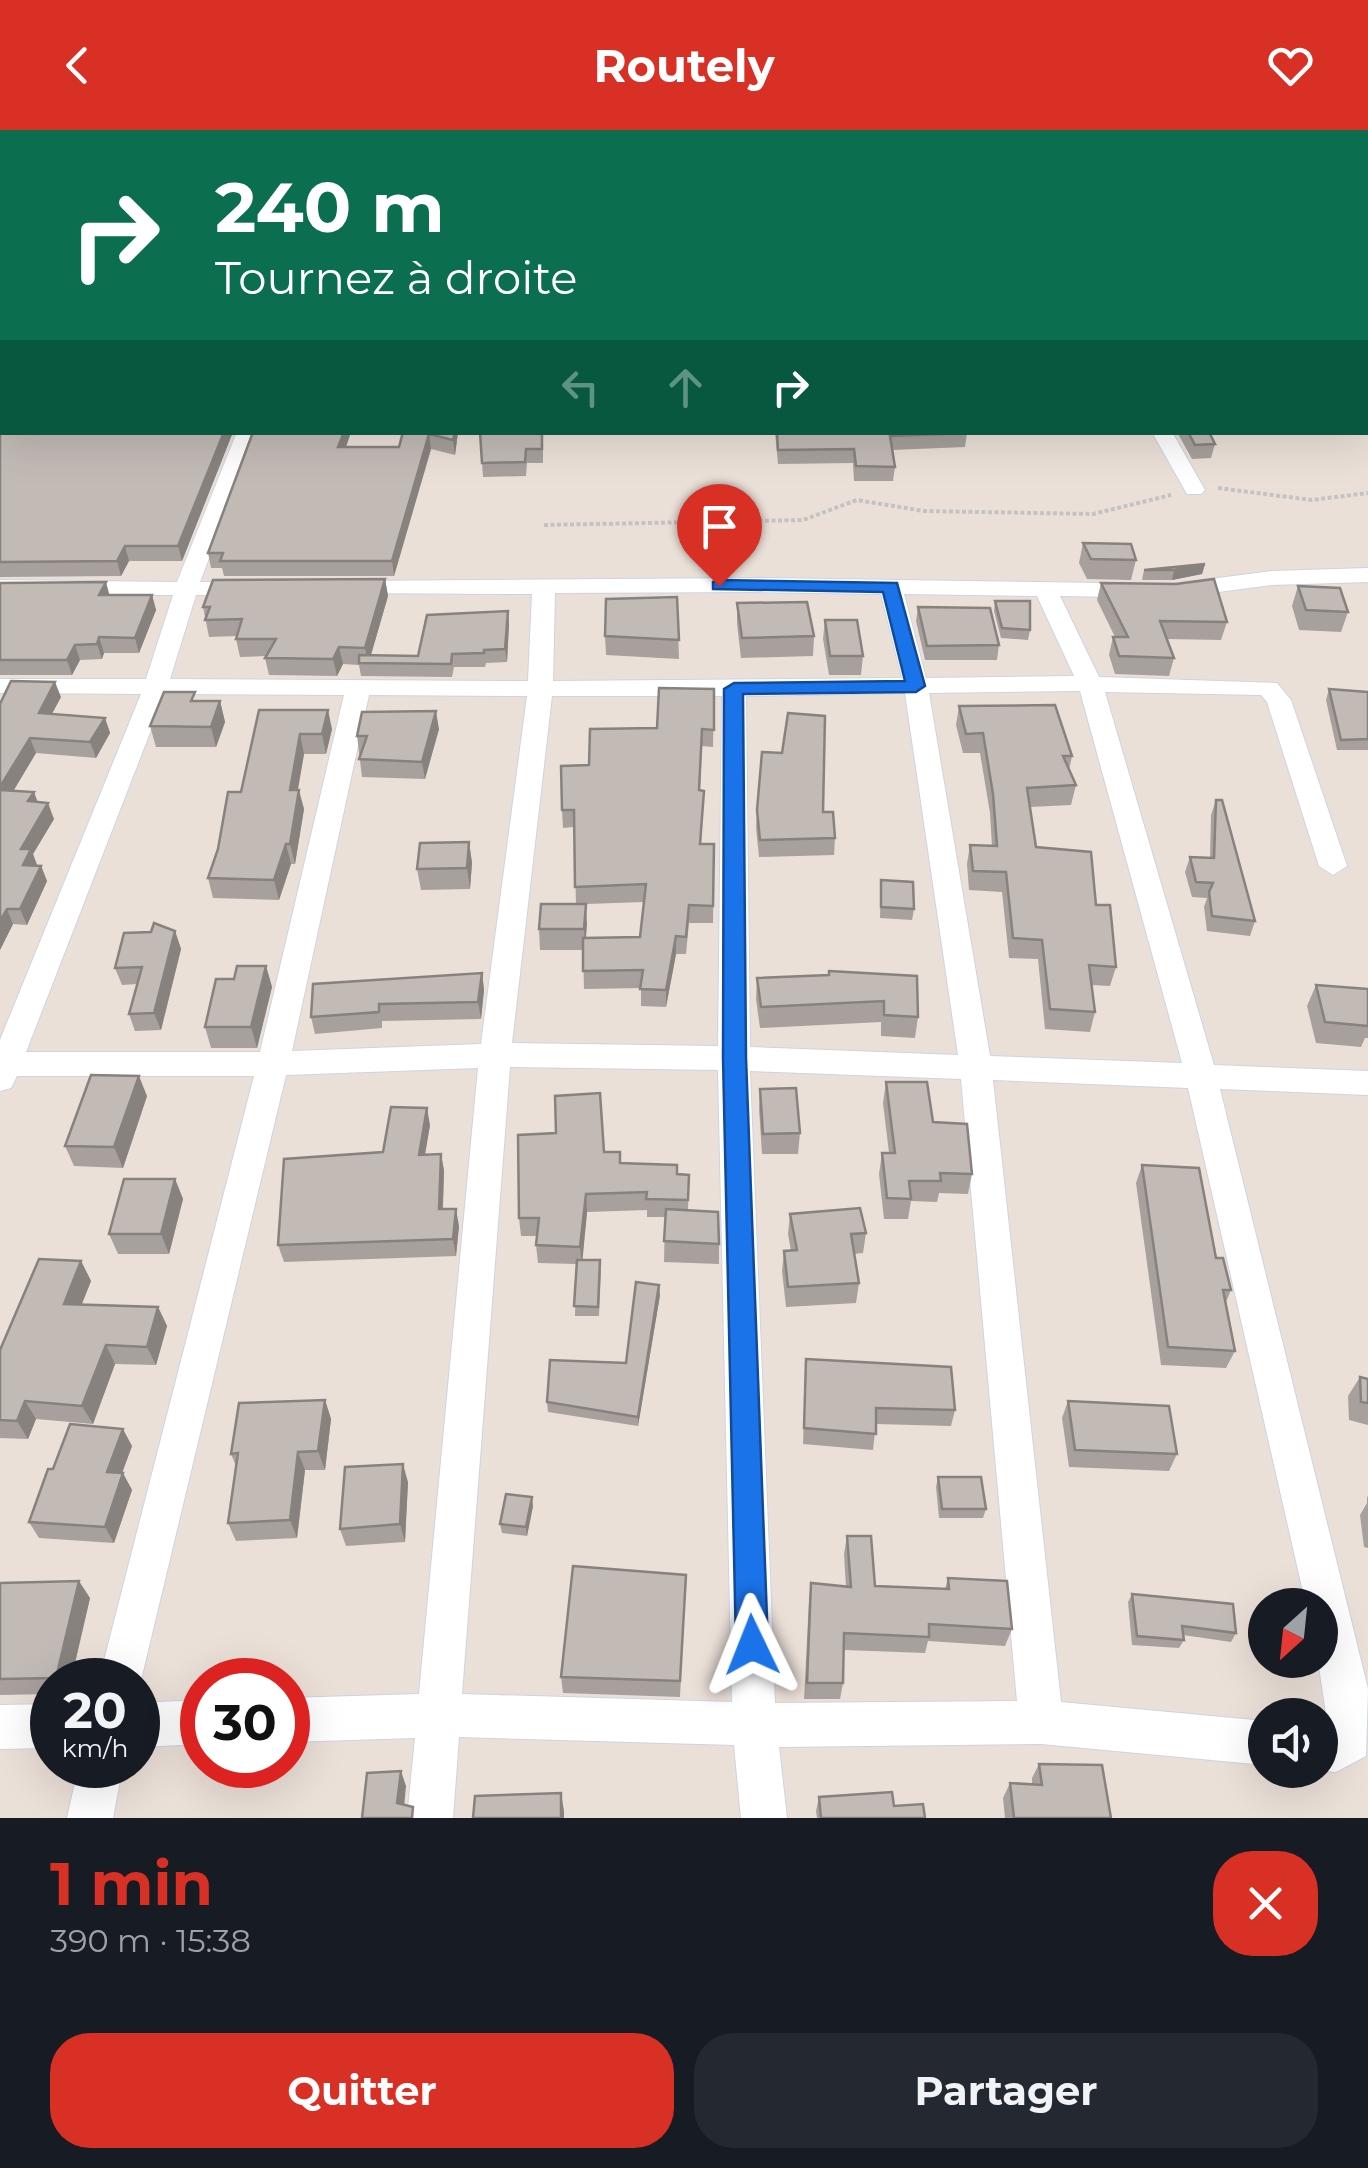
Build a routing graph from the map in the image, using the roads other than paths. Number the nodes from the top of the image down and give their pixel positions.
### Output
1 (246, 435) edge
2 (1164, 435) edge
3 (1194, 490) road end
4 (1368, 575) edge
5 (544, 586) junction
6 (0, 587) edge
7 (891, 587) junction
8 (265, 588) edge
9 (325, 588) edge
10 (1045, 588) junction
11 (186, 589) junction
12 (1090, 684) junction
13 (0, 686) edge
14 (916, 686) junction
15 (540, 688) junction
16 (734, 689) junction
17 (155, 690) junction
18 (358, 690) junction
19 (1333, 866) dead end
20 (495, 1055) junction
21 (734, 1058) junction
22 (273, 1064) junction
23 (976, 1068) junction
24 (2, 1070) edge
25 (1201, 1076) junction
26 (1368, 1084) edge
27 (125, 1658) edge
28 (438, 1715) junction
29 (310, 1719) edge
30 (1041, 1722) junction
31 (754, 1724) junction
32 (30, 1726) edge
33 (0, 1727) edge
34 (1248, 1742) edge
35 (1338, 1749) edge
36 (96, 1788) edge
37 (90, 1818) edge
38 (430, 1818) edge
39 (764, 1818) edge

1 - 11 street
2 - 3 street
4 - 10 street
5 - 7 street
5 - 9 street
5 - 15 street
6 - 11 street
7 - 10 street
7 - 14 street
8 - 11 street
10 - 12 street
11 - 17 street
12 - 14 street
12 - 19 street
12 - 25 street
13 - 17 street
14 - 16 street
14 - 23 street
15 - 16 street
15 - 18 street
15 - 20 street
16 - 21 street
17 - 18 street
17 - 24 street
18 - 22 street
20 - 21 street
20 - 22 street
20 - 28 street
21 - 23 street
21 - 31 street
22 - 24 street
22 - 27 street
23 - 25 street
23 - 30 street
25 - 26 street
25 - 35 street
28 - 29 street
28 - 31 street
28 - 38 street
30 - 31 street
30 - 34 street
31 - 39 street
32 - 33 street
36 - 37 street

